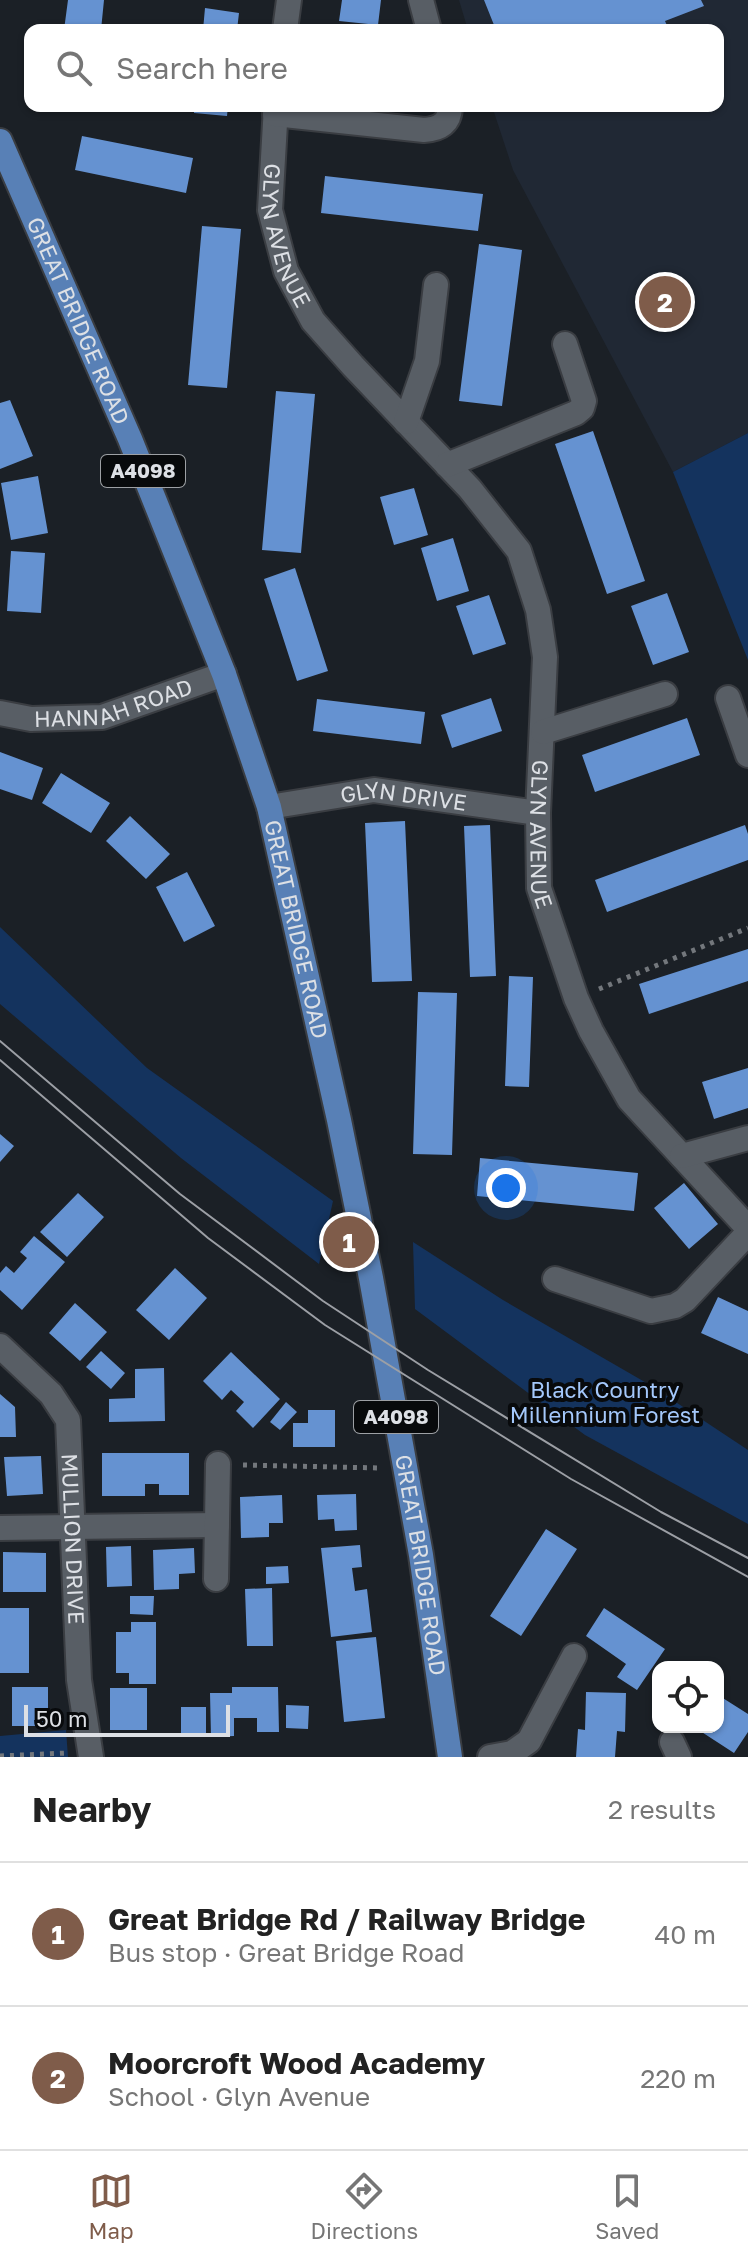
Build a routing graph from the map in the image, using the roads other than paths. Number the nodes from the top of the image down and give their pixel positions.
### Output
1 (289, 0) edge
2 (421, 0) edge
3 (286, 24) edge
4 (427, 24) edge
5 (275, 112) edge
6 (290, 112) edge
7 (450, 112) edge
8 (0, 141) edge
9 (436, 285) dead end
10 (565, 344) dead end
11 (406, 422) junction
12 (447, 465) junction
13 (224, 674) junction
14 (665, 694) dead end
15 (728, 698) dead end
16 (0, 713) edge
17 (543, 732) junction
18 (748, 755) edge
19 (269, 807) junction
20 (538, 813) junction
21 (748, 1138) edge
22 (682, 1156) junction
23 (748, 1230) edge
24 (555, 1279) dead end
25 (0, 1346) edge
26 (218, 1464) road end
27 (217, 1525) junction
28 (73, 1527) junction
29 (0, 1528) edge
30 (216, 1579) dead end
31 (574, 1656) dead end
32 (90, 1754) edge
33 (506, 1756) edge
34 (450, 1757) edge

1 - 3 street
2 - 4 street
5 - 11 street, GLYN AVENUE
6 - 7 street
8 - 13 main road, GREAT BRIDGE ROAD / A4098
9 - 11 street
10 - 12 street
11 - 12 street, GLYN AVENUE
12 - 17 street, GLYN AVENUE
13 - 16 street, HANNAH ROAD
13 - 19 main road, GREAT BRIDGE ROAD / A4098
14 - 17 street
15 - 18 street
17 - 20 street, GLYN AVENUE
19 - 20 street, GLYN DRIVE
19 - 34 main road, GREAT BRIDGE ROAD / A4098
20 - 22 street, GLYN AVENUE
21 - 22 street
22 - 23 street, GLYN AVENUE
23 - 24 street
25 - 28 street, MULLION DRIVE
26 - 27 street
27 - 28 street
27 - 30 street
28 - 29 street
28 - 32 street, MULLION DRIVE
31 - 33 street

